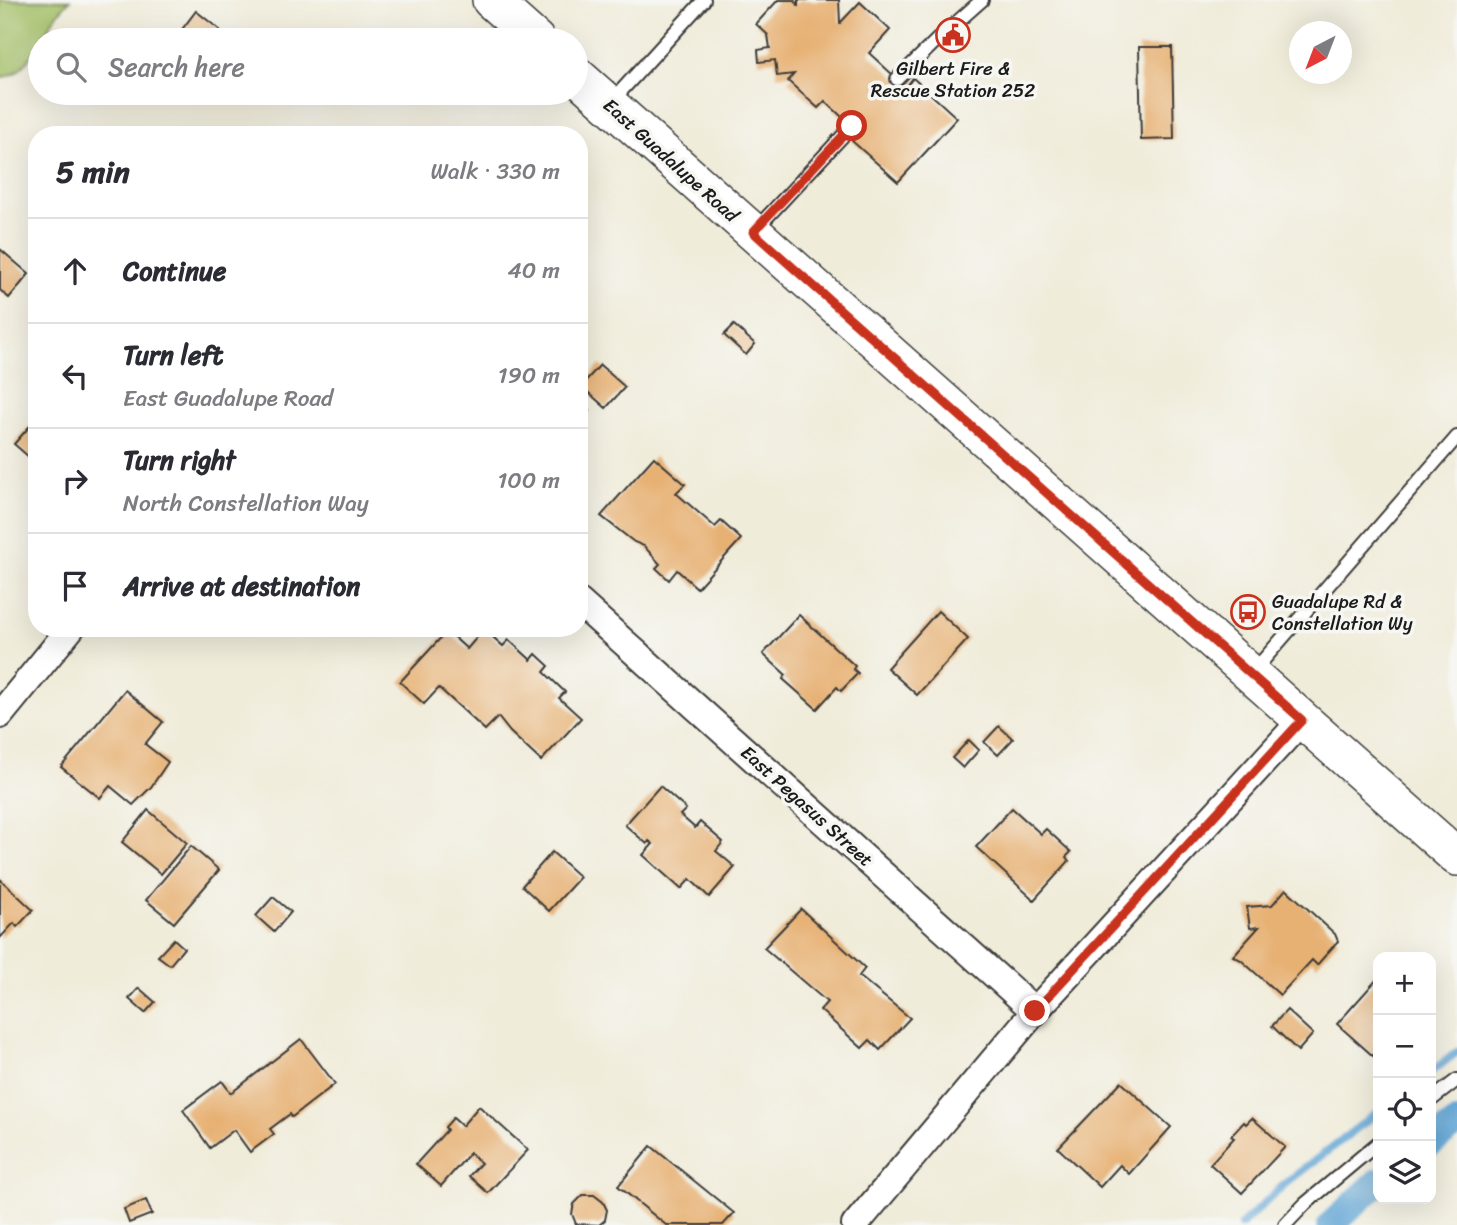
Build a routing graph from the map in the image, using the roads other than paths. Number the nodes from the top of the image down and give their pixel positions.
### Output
1 (491, 0) edge
2 (704, 0) edge
3 (982, 0) edge
4 (522, 28) edge
5 (897, 79) dead end
6 (588, 86) edge
7 (609, 104) junction
8 (852, 126) dead end
9 (753, 232) junction
10 (1457, 438) edge
11 (588, 610) edge
12 (64, 637) edge
13 (1251, 675) junction
14 (0, 715) edge
15 (1302, 720) junction
16 (1457, 857) edge
17 (1035, 1011) junction
18 (1457, 1080) edge
19 (1436, 1096) edge
20 (1373, 1147) edge
21 (855, 1225) edge
22 (1285, 1225) edge

1 - 4 main road
2 - 7 lane
3 - 5 lane
6 - 7 main road, East Guadalupe Road
7 - 9 main road, East Guadalupe Road
8 - 9 lane
9 - 13 main road, East Guadalupe Road
10 - 13 lane
11 - 17 street, East Pegasus Street
12 - 14 street
13 - 15 main road, East Guadalupe Road
15 - 16 main road, East Guadalupe Road
15 - 17 street
17 - 21 street
18 - 19 lane
20 - 22 lane

